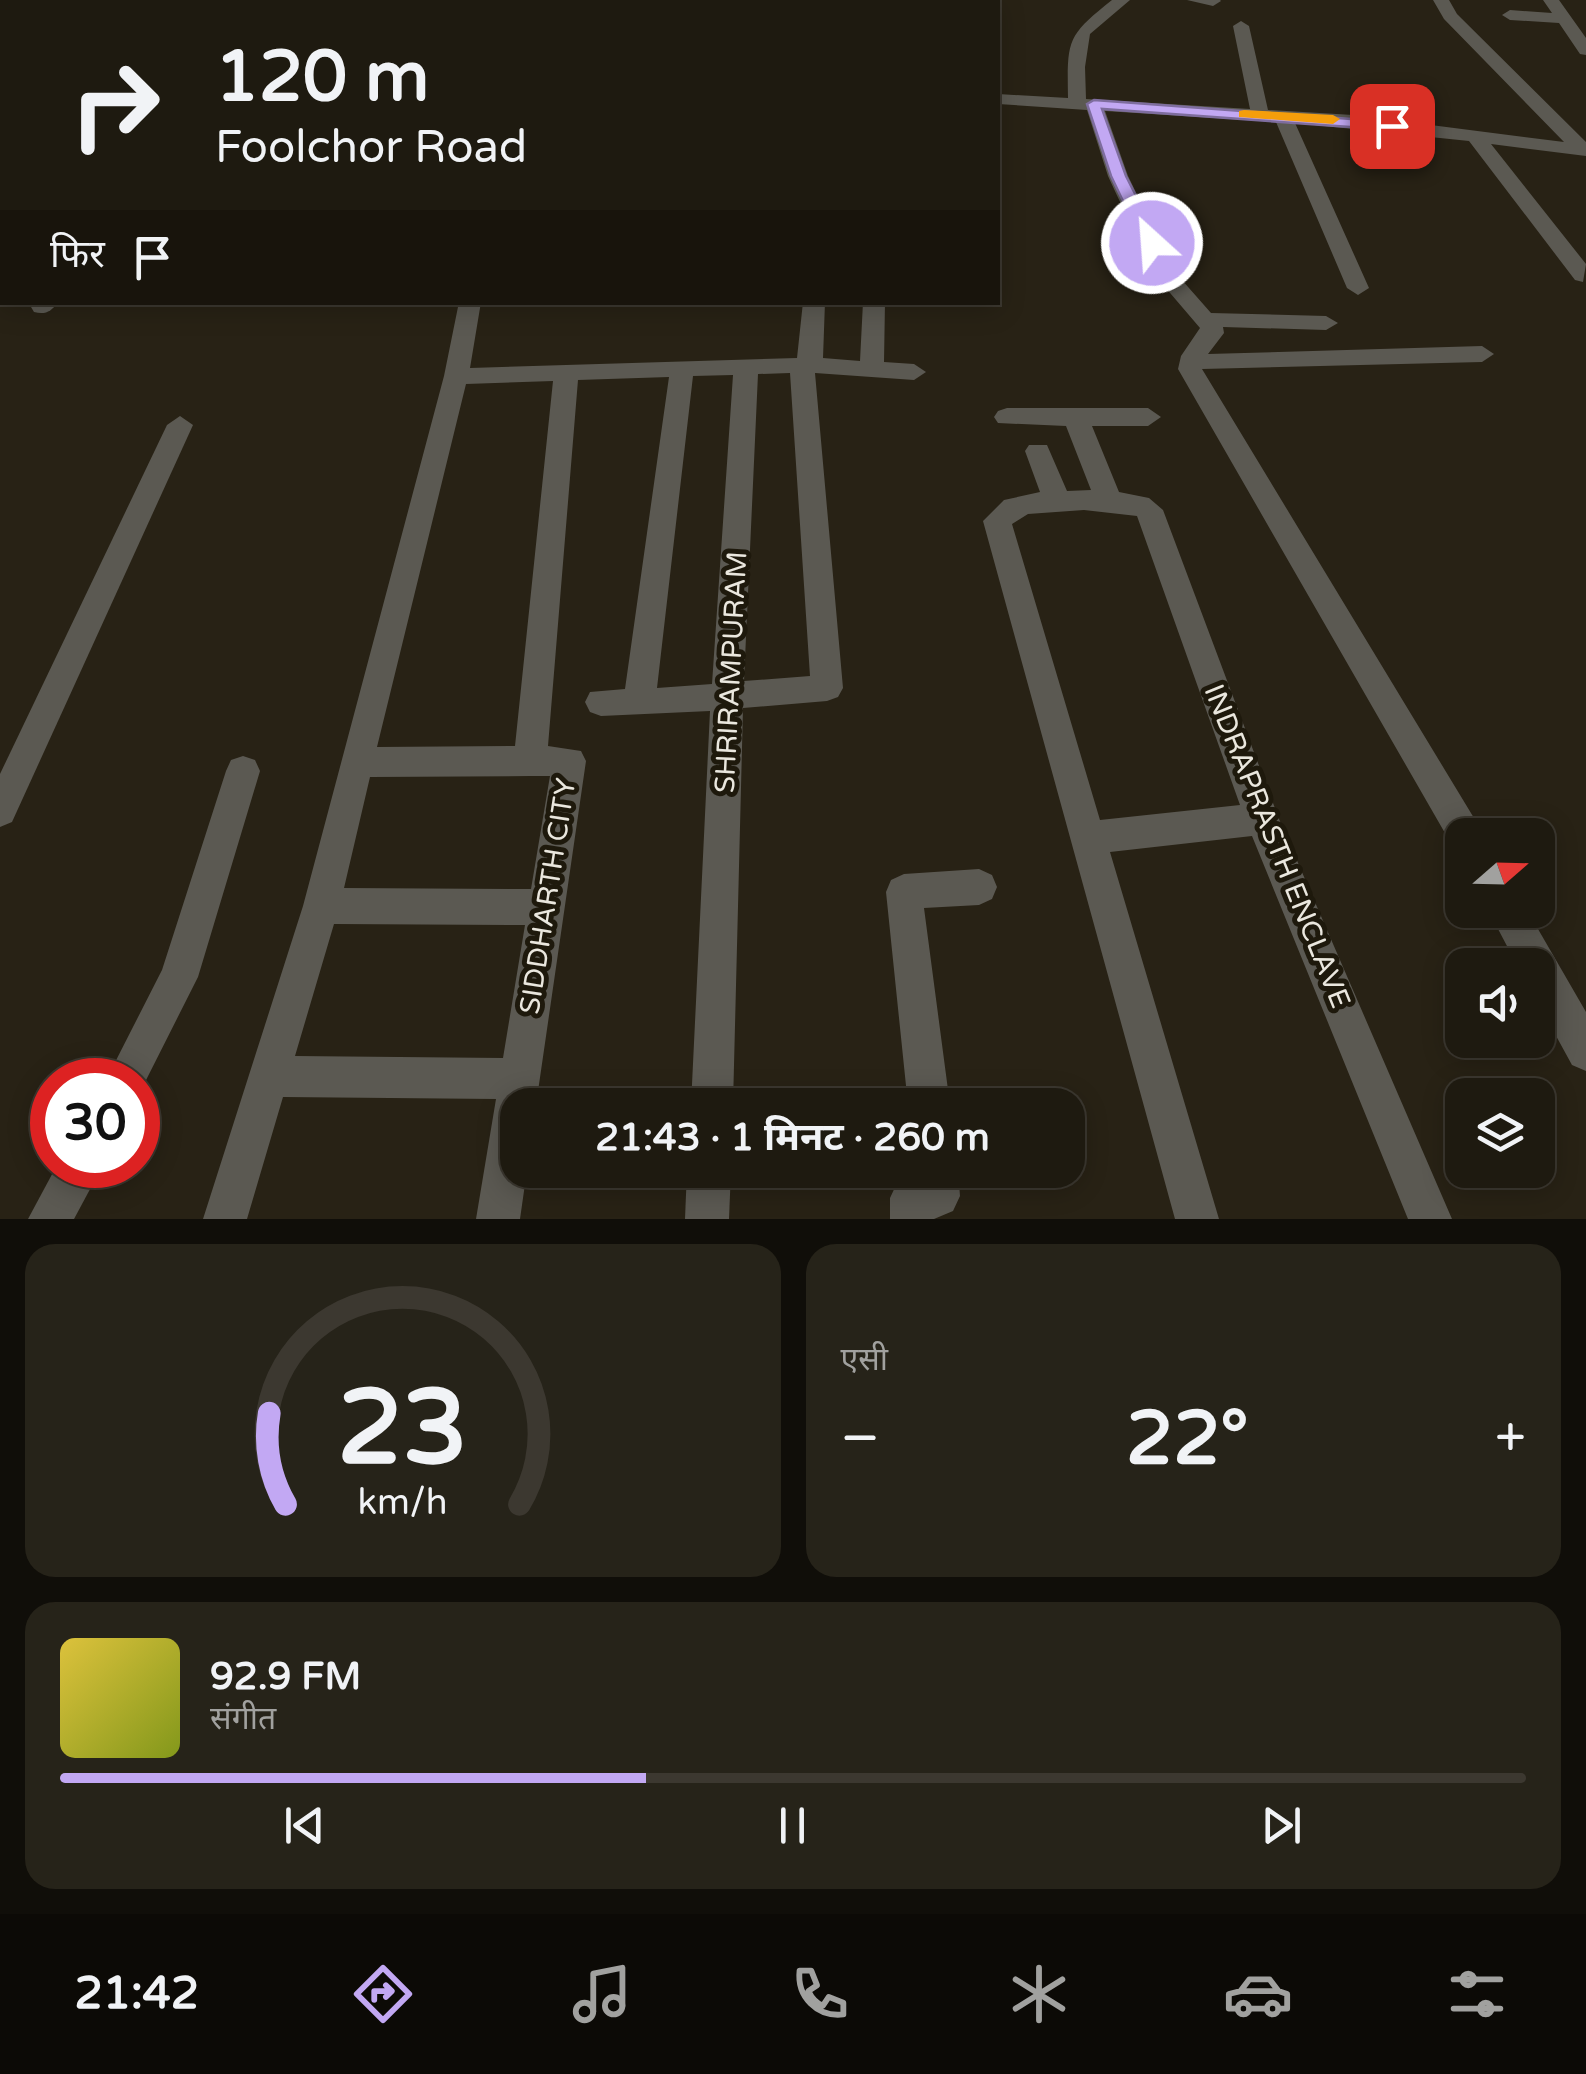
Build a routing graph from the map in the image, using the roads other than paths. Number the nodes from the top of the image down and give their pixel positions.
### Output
1 (1122, 0) edge
2 (1195, 0) edge
3 (1441, 0) edge
4 (1551, 0) edge
5 (1214, 5) edge
6 (1510, 15) dead end
7 (1562, 18) junction
8 (1241, 26) dead end
9 (1586, 50) edge
10 (1000, 99) edge
11 (1086, 104) junction
12 (1260, 115) junction
13 (1283, 116) junction
14 (1474, 136) junction
15 (1584, 149) edge
16 (1582, 275) dead end
17 (1358, 288) dead end
18 (469, 305) edge
19 (814, 305) edge
20 (874, 305) edge
21 (1208, 320) junction
22 (1326, 323) dead end
23 (1482, 354) dead end
24 (1192, 362) junction
25 (806, 364) junction
26 (746, 368) junction
27 (682, 369) junction
28 (872, 370) junction
29 (566, 372) junction
30 (914, 372) dead end
31 (456, 376) junction
32 (1007, 417) dead end
33 (1076, 417) junction
34 (1148, 417) dead end
35 (180, 425) dead end
36 (1038, 450) dead end
37 (1108, 500) junction
38 (1058, 503) junction
39 (727, 696) junction
40 (601, 702) dead end
41 (639, 703) junction
42 (356, 762) junction
43 (530, 762) junction
44 (243, 771) dead end
45 (0, 812) edge
46 (1455, 818) edge
47 (1262, 819) junction
48 (1088, 838) junction
49 (979, 887) dead end
50 (322, 906) junction
51 (545, 907) junction
52 (1517, 928) edge
53 (1586, 1052) edge
54 (138, 1058) edge
55 (269, 1076) junction
56 (518, 1079) junction
57 (713, 1088) edge
58 (927, 1088) edge
59 (68, 1188) edge
60 (708, 1188) edge
61 (937, 1188) edge
62 (50, 1219) edge
63 (224, 1219) edge
64 (498, 1219) edge
65 (707, 1219) edge
66 (912, 1219) edge
67 (1197, 1219) edge
68 (1430, 1219) edge

1 - 11 street
2 - 5 street
3 - 15 street
4 - 7 street
6 - 7 street
7 - 9 street
8 - 12 street
10 - 11 street
11 - 12 street
11 - 21 street
12 - 13 street
13 - 14 street
13 - 17 street
14 - 15 street
14 - 16 street
18 - 31 street
19 - 25 street
20 - 28 street
21 - 22 street
21 - 24 street
23 - 24 street
24 - 46 street
25 - 26 street
25 - 28 street
25 - 39 street
26 - 27 street
26 - 39 street, SHRIRAMPURAM
27 - 29 street
27 - 41 street
28 - 30 street
29 - 31 street
29 - 43 street, SIDDHARTH CITY
31 - 42 street
32 - 33 street
33 - 34 street
33 - 37 street
35 - 45 street
36 - 38 street
37 - 38 street
37 - 47 street, INDRAPRASTH ENCLAVE
38 - 48 street
39 - 41 street
39 - 57 street, SHRIRAMPURAM
40 - 41 street
42 - 43 street
42 - 50 street
43 - 51 street, SIDDHARTH CITY
44 - 54 street
47 - 48 street
47 - 68 street, INDRAPRASTH ENCLAVE
48 - 67 street
49 - 58 street
50 - 51 street
50 - 55 street
51 - 56 street, SIDDHARTH CITY
52 - 53 street
55 - 56 street
55 - 63 street
56 - 64 street, SIDDHARTH CITY
59 - 62 street
60 - 65 street
61 - 66 street

